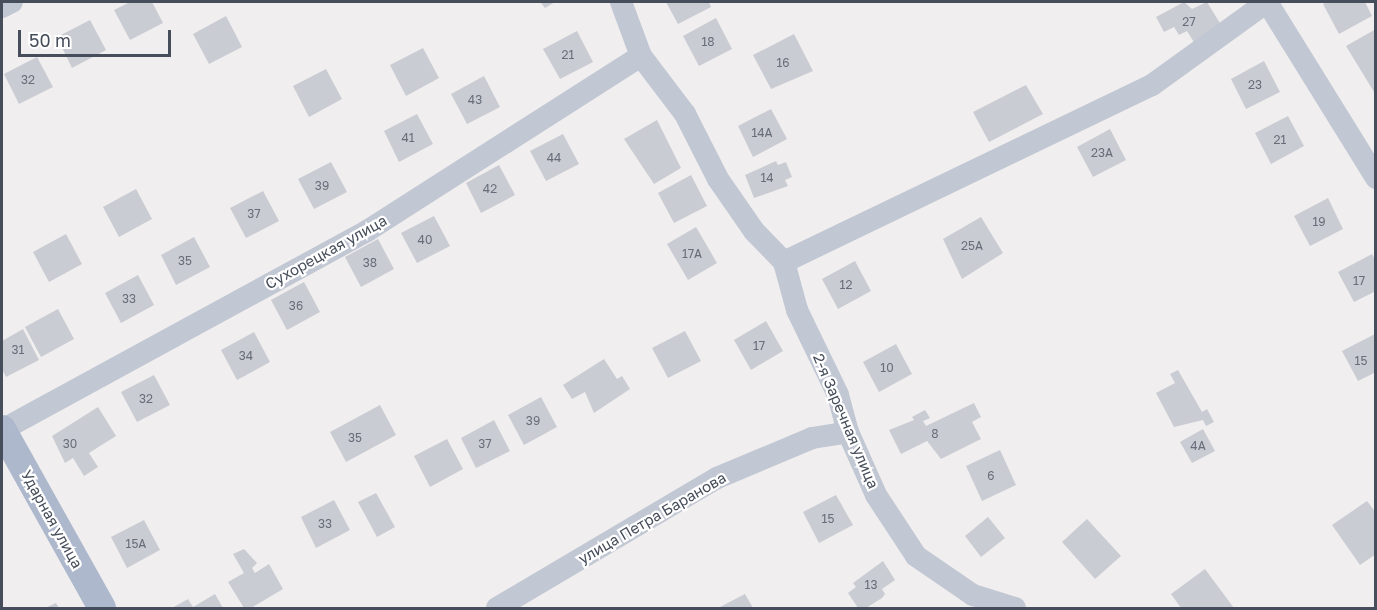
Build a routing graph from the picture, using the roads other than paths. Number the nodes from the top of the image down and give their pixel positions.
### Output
1 (12, 2) edge
2 (621, 2) edge
3 (1267, 2) edge
4 (2, 7) edge
5 (641, 56) junction
6 (1376, 178) edge
7 (784, 262) junction
8 (2, 430) edge
9 (848, 432) junction
10 (102, 609) edge
11 (497, 609) edge
12 (1015, 609) edge

1 - 4 street
2 - 5 street, 2-я Заречная улица
3 - 6 street
3 - 7 street
5 - 7 street, 2-я Заречная улица
5 - 8 street, Сухорецкая улица
7 - 9 street, 2-я Заречная улица
8 - 10 main road, Ударная улица
9 - 11 street, улица Петра Баранова
9 - 12 street, 2-я Заречная улица

